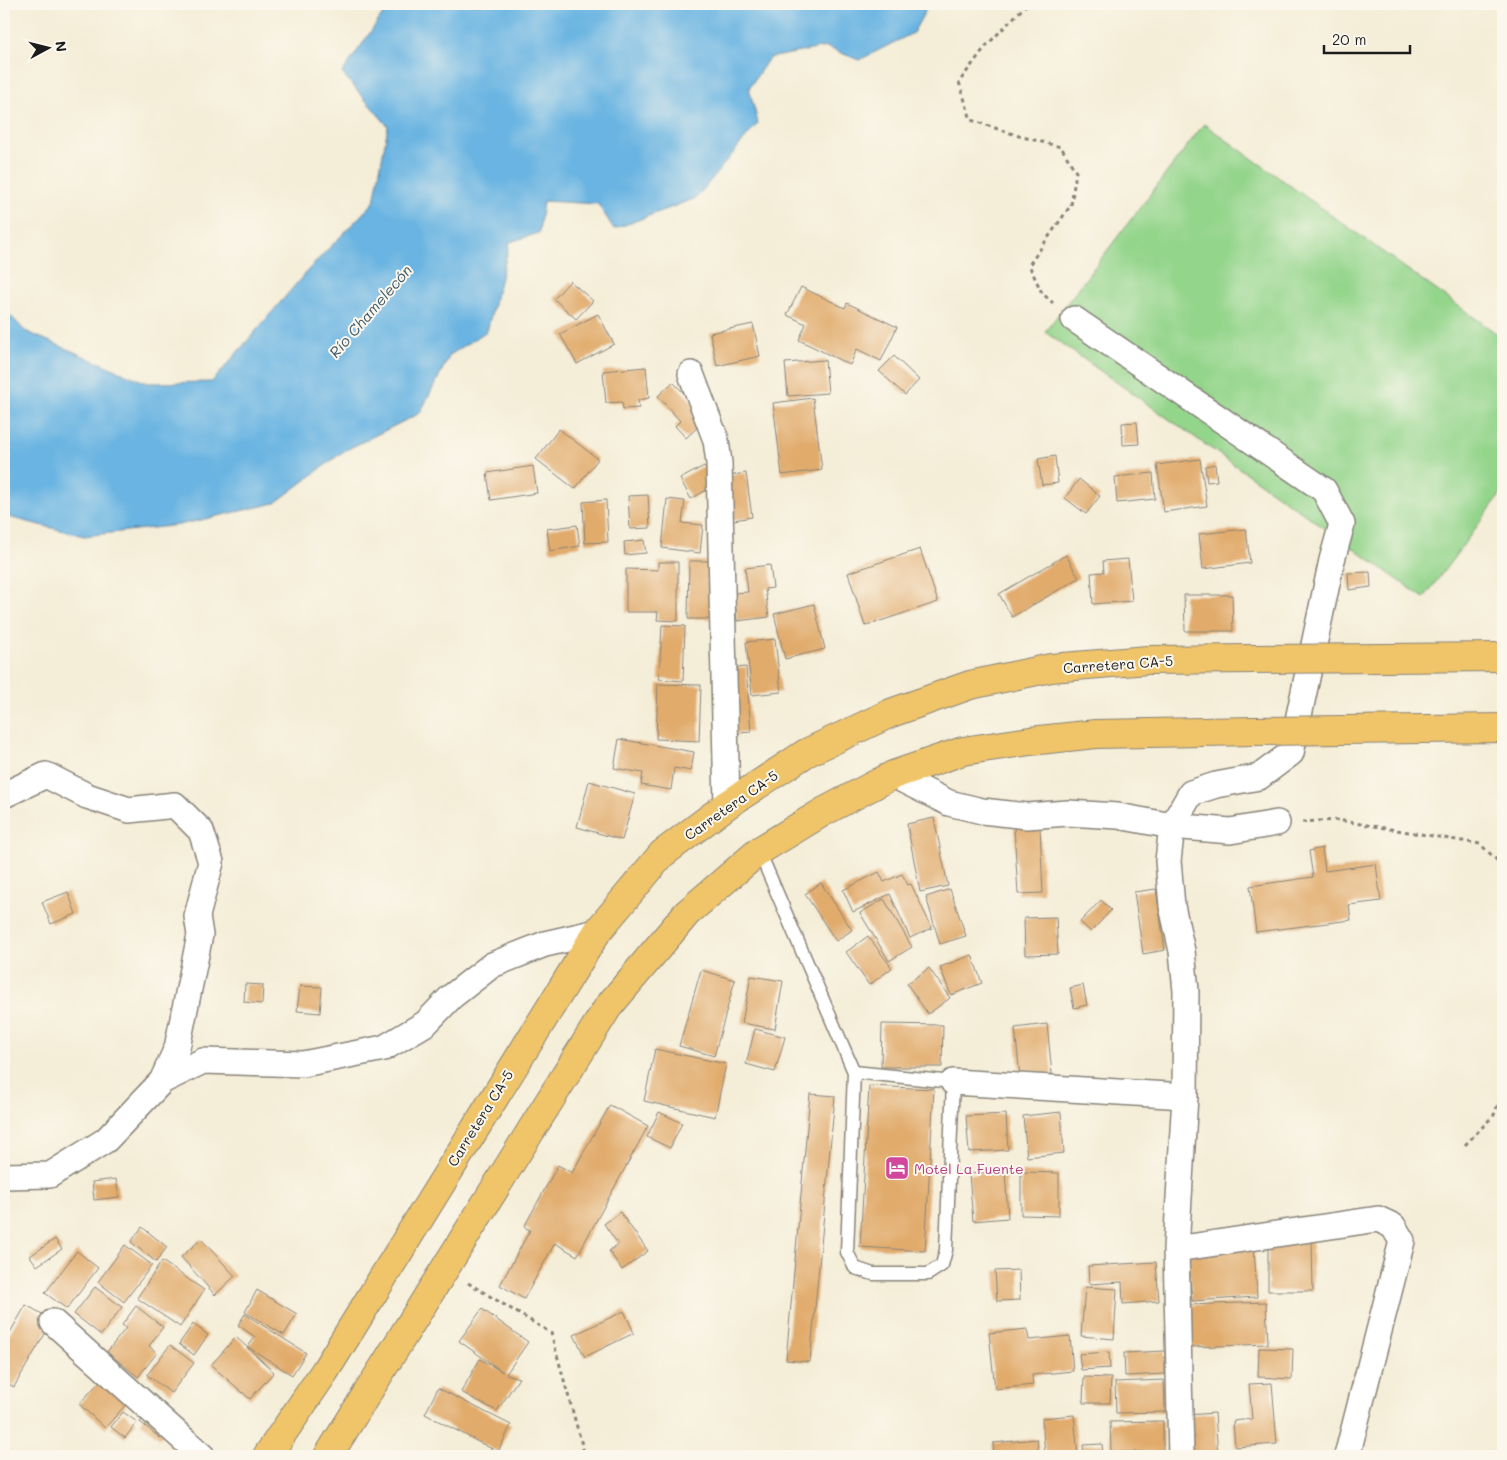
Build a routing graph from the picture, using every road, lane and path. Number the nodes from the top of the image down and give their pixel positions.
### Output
1 (1027, 4) edge
2 (1074, 319) joint
3 (691, 374) dead end
4 (1503, 657) edge
5 (1503, 728) edge
6 (893, 775) junction
7 (4, 795) edge
8 (727, 805) junction
9 (1277, 824) joint
10 (1172, 826) junction
11 (759, 851) junction
12 (1503, 866) edge
13 (597, 932) junction
14 (854, 1072) junction
15 (162, 1081) junction
16 (954, 1082) junction
17 (1503, 1090) edge
18 (1185, 1096) junction
19 (1465, 1145) dead end
20 (4, 1176) edge
21 (1176, 1249) junction
22 (445, 1268) junction
23 (52, 1322) dead end
24 (202, 1456) edge
25 (267, 1456) edge
26 (328, 1456) edge
27 (585, 1456) edge
28 (1182, 1456) edge
29 (1347, 1456) edge

1 - 2 path
2 - 10 street
3 - 8 street
4 - 8 highway, Carretera CA-5, bridge
5 - 6 highway, bridge
6 - 10 street
6 - 11 highway
7 - 15 street
8 - 13 highway, Carretera CA-5
9 - 10 street
9 - 12 path
10 - 18 street
11 - 14 lane
11 - 22 highway
13 - 15 street
13 - 25 highway, Carretera CA-5
14 - 16 lane
14 - 16 lane
15 - 20 street
16 - 18 street
17 - 19 path
18 - 21 street
21 - 28 street
21 - 29 street
22 - 26 highway
22 - 27 path
23 - 24 street

